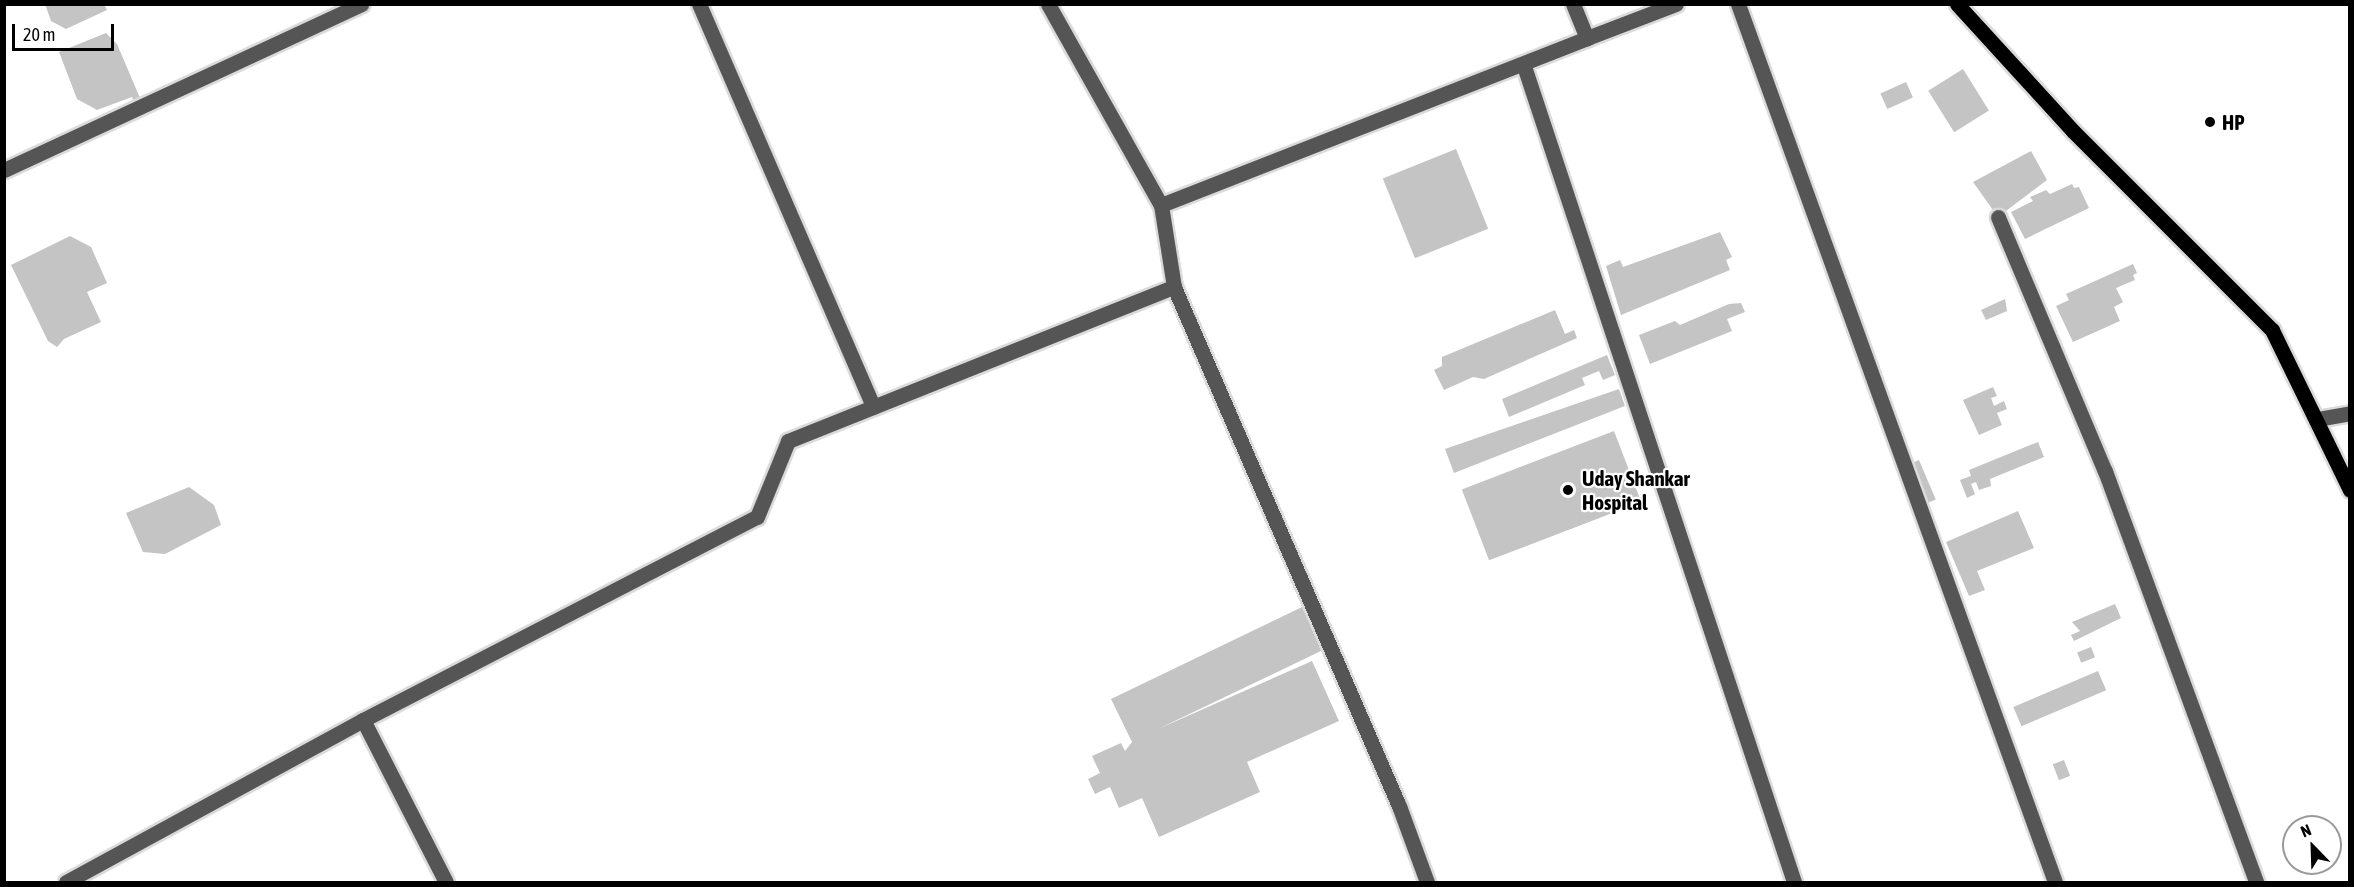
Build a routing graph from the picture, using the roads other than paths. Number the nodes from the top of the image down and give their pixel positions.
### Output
1 (361, 4) edge
2 (699, 4) edge
3 (1048, 4) edge
4 (1573, 4) edge
5 (1676, 4) edge
6 (1738, 4) edge
7 (1957, 4) edge
8 (1587, 38) junction
9 (1524, 66) junction
10 (4, 170) edge
11 (1161, 206) junction
12 (1998, 217) dead end
13 (1174, 287) junction
14 (873, 407) junction
15 (2349, 413) edge
16 (2317, 419) junction
17 (2349, 490) edge
18 (363, 720) junction
19 (66, 882) edge
20 (446, 882) edge
21 (1427, 882) edge
22 (1794, 882) edge
23 (2055, 882) edge
24 (2256, 882) edge

1 - 10 street
2 - 14 street
3 - 11 street
4 - 8 street
5 - 8 street
6 - 23 street
7 - 16 main road
8 - 9 street
9 - 11 street
9 - 22 street
11 - 13 street
12 - 24 street
13 - 14 street
13 - 21 street
14 - 18 street
15 - 16 street
16 - 17 main road
18 - 19 street
18 - 20 street

